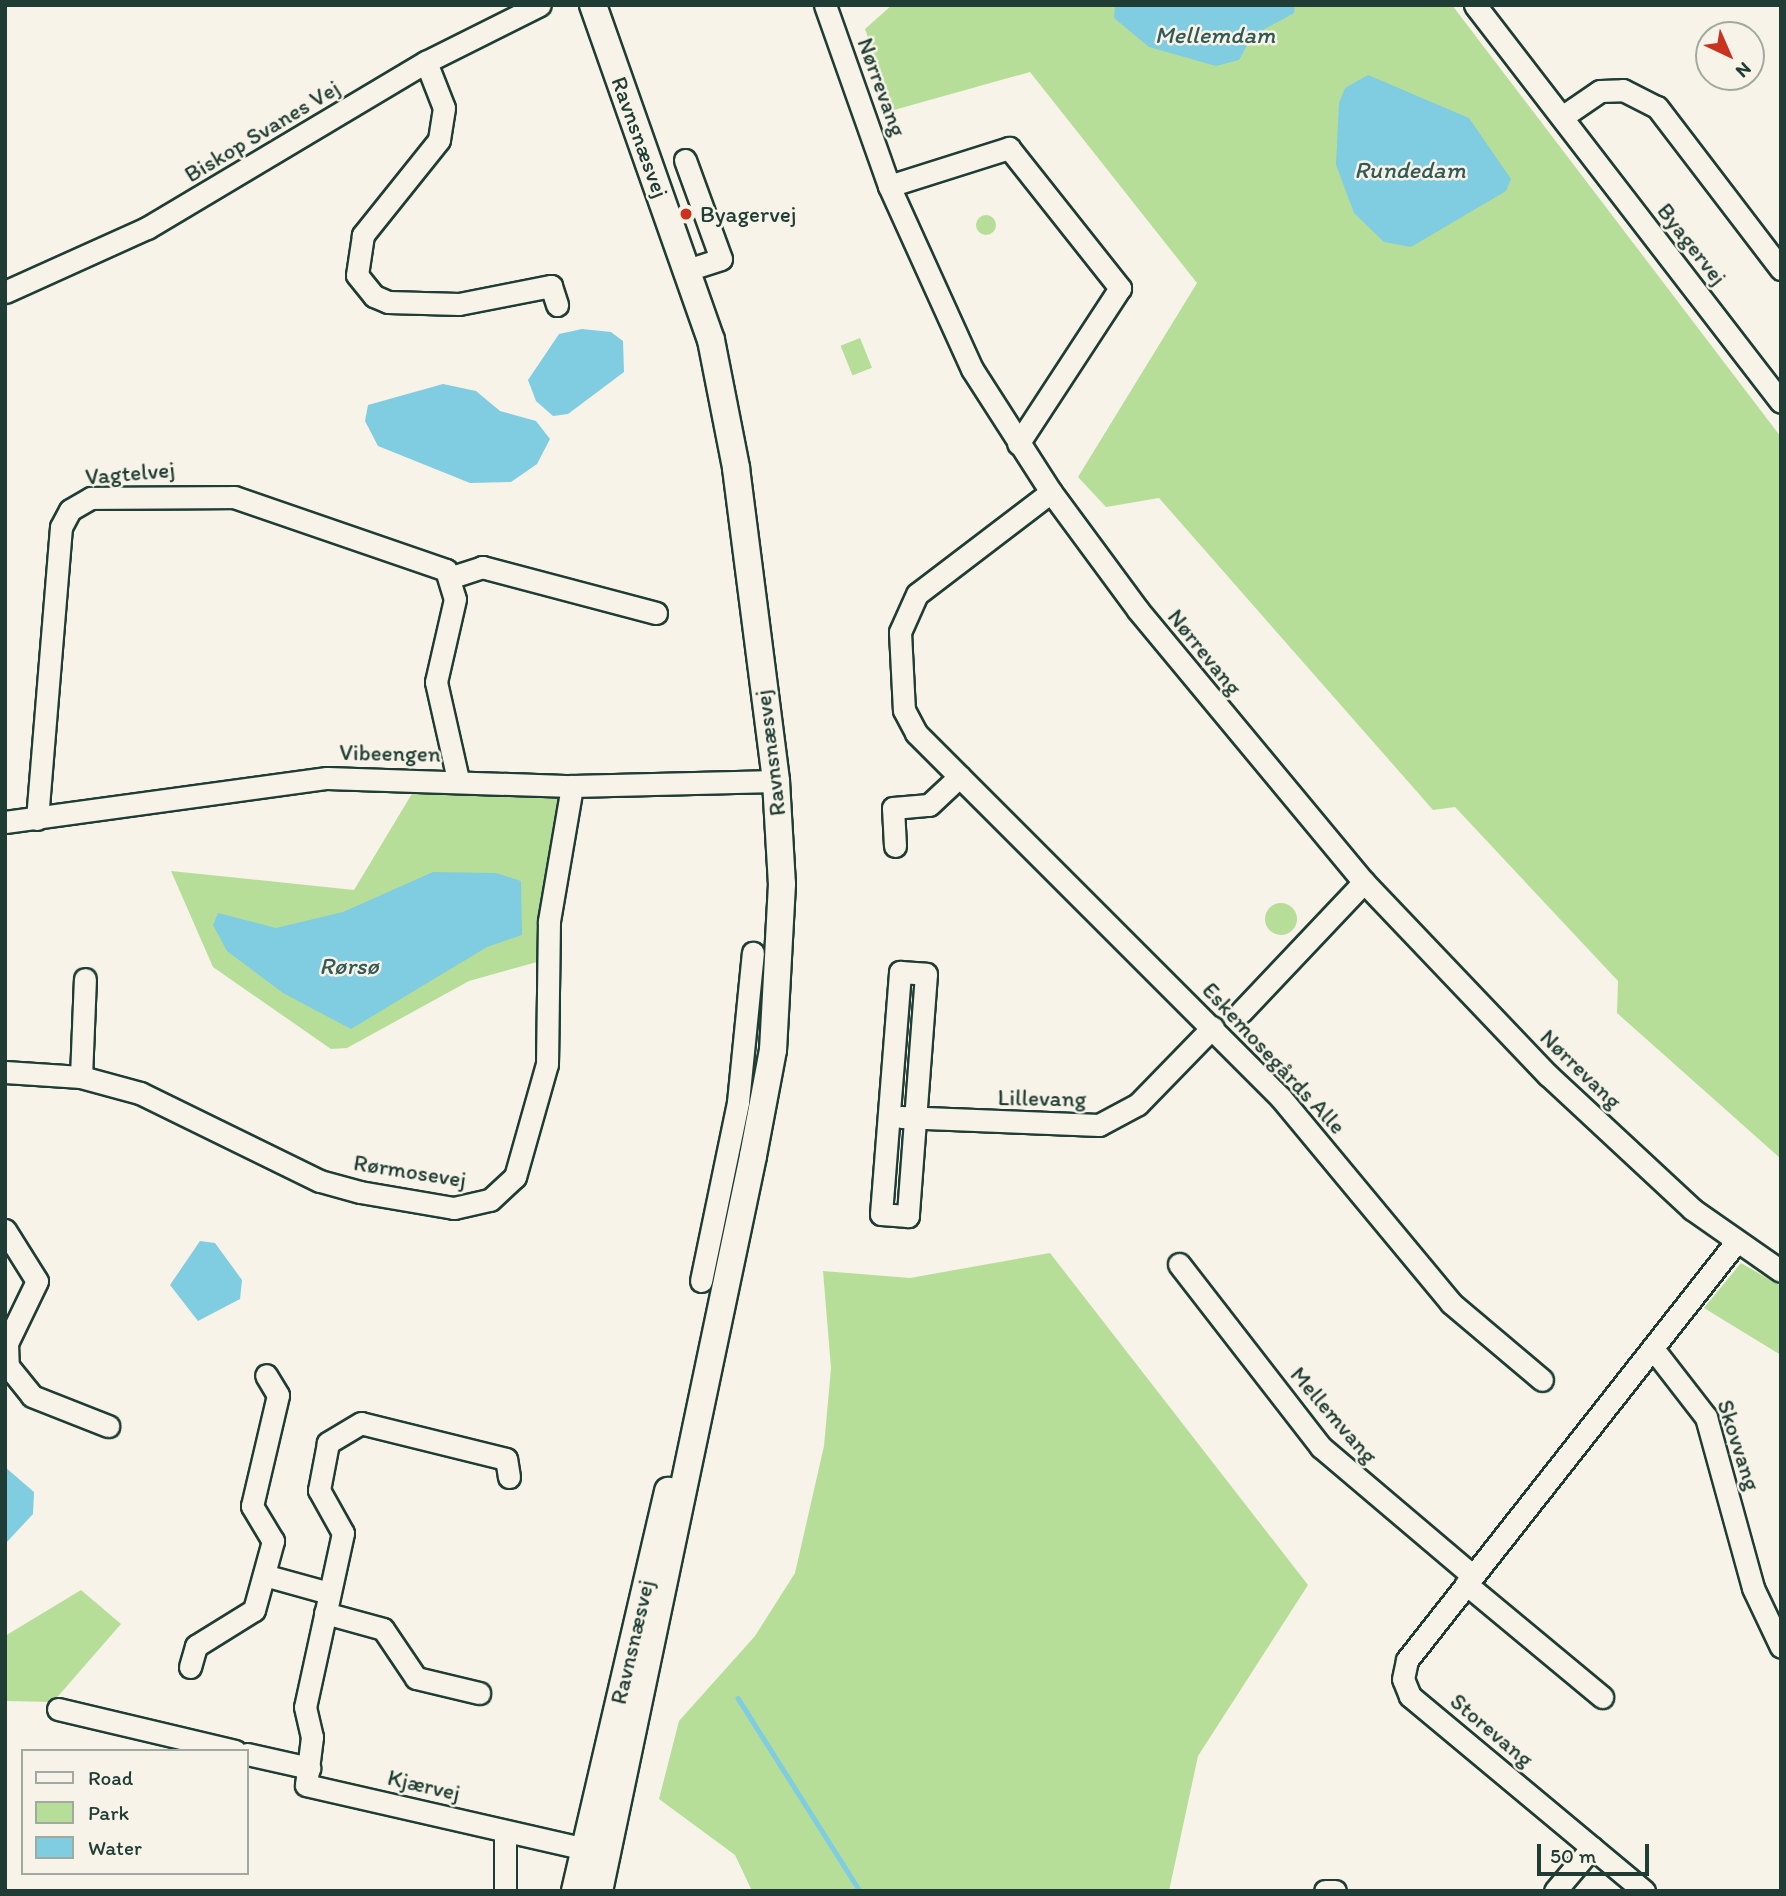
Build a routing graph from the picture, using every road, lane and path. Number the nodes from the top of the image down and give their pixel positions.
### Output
1 (540, 5) edge
2 (593, 5) edge
3 (825, 5) edge
4 (1475, 5) edge
5 (426, 62) junction
6 (1562, 117) junction
7 (685, 160) dead end
8 (889, 186) junction
9 (687, 270) junction
10 (1781, 270) edge
11 (5, 292) edge
12 (557, 305) dead end
13 (1781, 402) edge
14 (1018, 444) junction
15 (1051, 492) junction
16 (452, 577) junction
17 (656, 613) dead end
18 (960, 776) junction
19 (458, 780) junction
20 (776, 781) junction
21 (572, 786) junction
22 (37, 819) junction
23 (5, 822) edge
24 (895, 846) dead end
25 (1364, 882) junction
26 (753, 953) dead end
27 (85, 979) dead end
28 (1241, 1012) dead end
29 (1213, 1027) junction
30 (5, 1072) edge
31 (81, 1077) junction
32 (889, 1116) junction
33 (915, 1118) junction
34 (5, 1230) edge
35 (722, 1237) junction
36 (1736, 1242) junction
37 (1179, 1264) dead end
38 (1781, 1271) edge
39 (701, 1281) dead end
40 (1654, 1350) junction
41 (266, 1375) dead end
42 (1542, 1380) dead end
43 (108, 1426) dead end
44 (509, 1477) dead end
45 (264, 1575) junction
46 (1470, 1580) junction
47 (327, 1603) junction
48 (1781, 1647) edge
49 (190, 1667) dead end
50 (1602, 1697) dead end
51 (470, 1698) dead end
52 (58, 1709) dead end
53 (227, 1749) edge
54 (248, 1754) edge
55 (309, 1769) junction
56 (505, 1831) junction
57 (1592, 1847) junction
58 (596, 1852) junction
59 (505, 1891) edge
60 (575, 1891) edge
61 (599, 1891) edge
62 (1325, 1891) edge
63 (1335, 1891) edge
64 (1555, 1891) edge
65 (1644, 1891) edge

1 - 5 street, Biskop Svanes Vej
2 - 9 main road, Ravnsnæsvej
3 - 8 street, Nørrevang
4 - 6 street, Byagervej
5 - 11 street, Biskop Svanes Vej
5 - 12 street
6 - 10 street
6 - 13 street, Byagervej
7 - 9 street, Ravnsnæsvej
8 - 14 street, Nørrevang
8 - 14 street
9 - 20 main road, Ravnsnæsvej
14 - 15 street, Nørrevang
15 - 18 street, Eskemosegårds Alle
15 - 25 street, Nørrevang
16 - 17 street
16 - 19 street
16 - 22 street, Vagtelvej
18 - 24 street
18 - 29 street, Eskemosegårds Alle
19 - 21 street, Vibeengen
19 - 22 street, Vibeengen
20 - 21 street, Vibeengen
20 - 35 main road, Ravnsnæsvej
21 - 31 street, Rørmosevej
22 - 23 street, Vibeengen
25 - 28 street
25 - 36 street, Nørrevang
26 - 35 street, Ravnsnæsvej
27 - 31 street
29 - 33 street, Lillevang
29 - 42 street, Eskemosegårds Alle
30 - 31 street, Rørmosevej
32 - 33 street, Lillevang
32 - 33 street
32 - 33 street
34 - 43 street
35 - 39 street, Ravnsnæsvej
35 - 58 main road, Ravnsnæsvej
36 - 38 street, Nørrevang
36 - 40 street, Storevang
37 - 46 street, Mellemvang
40 - 46 street, Storevang
40 - 48 street, Skovvang
41 - 45 street
44 - 47 street
45 - 47 street
45 - 49 street
46 - 50 street
46 - 57 street, Storevang
47 - 51 street
47 - 55 street
52 - 53 street
54 - 55 street
55 - 56 street, Kjærvej
56 - 58 street, Kjærvej
56 - 59 street
57 - 64 street
57 - 65 street, Storevang
58 - 60 main road, Ravnsnæsvej
58 - 61 main road, Ravnsnæsvej
62 - 63 street

